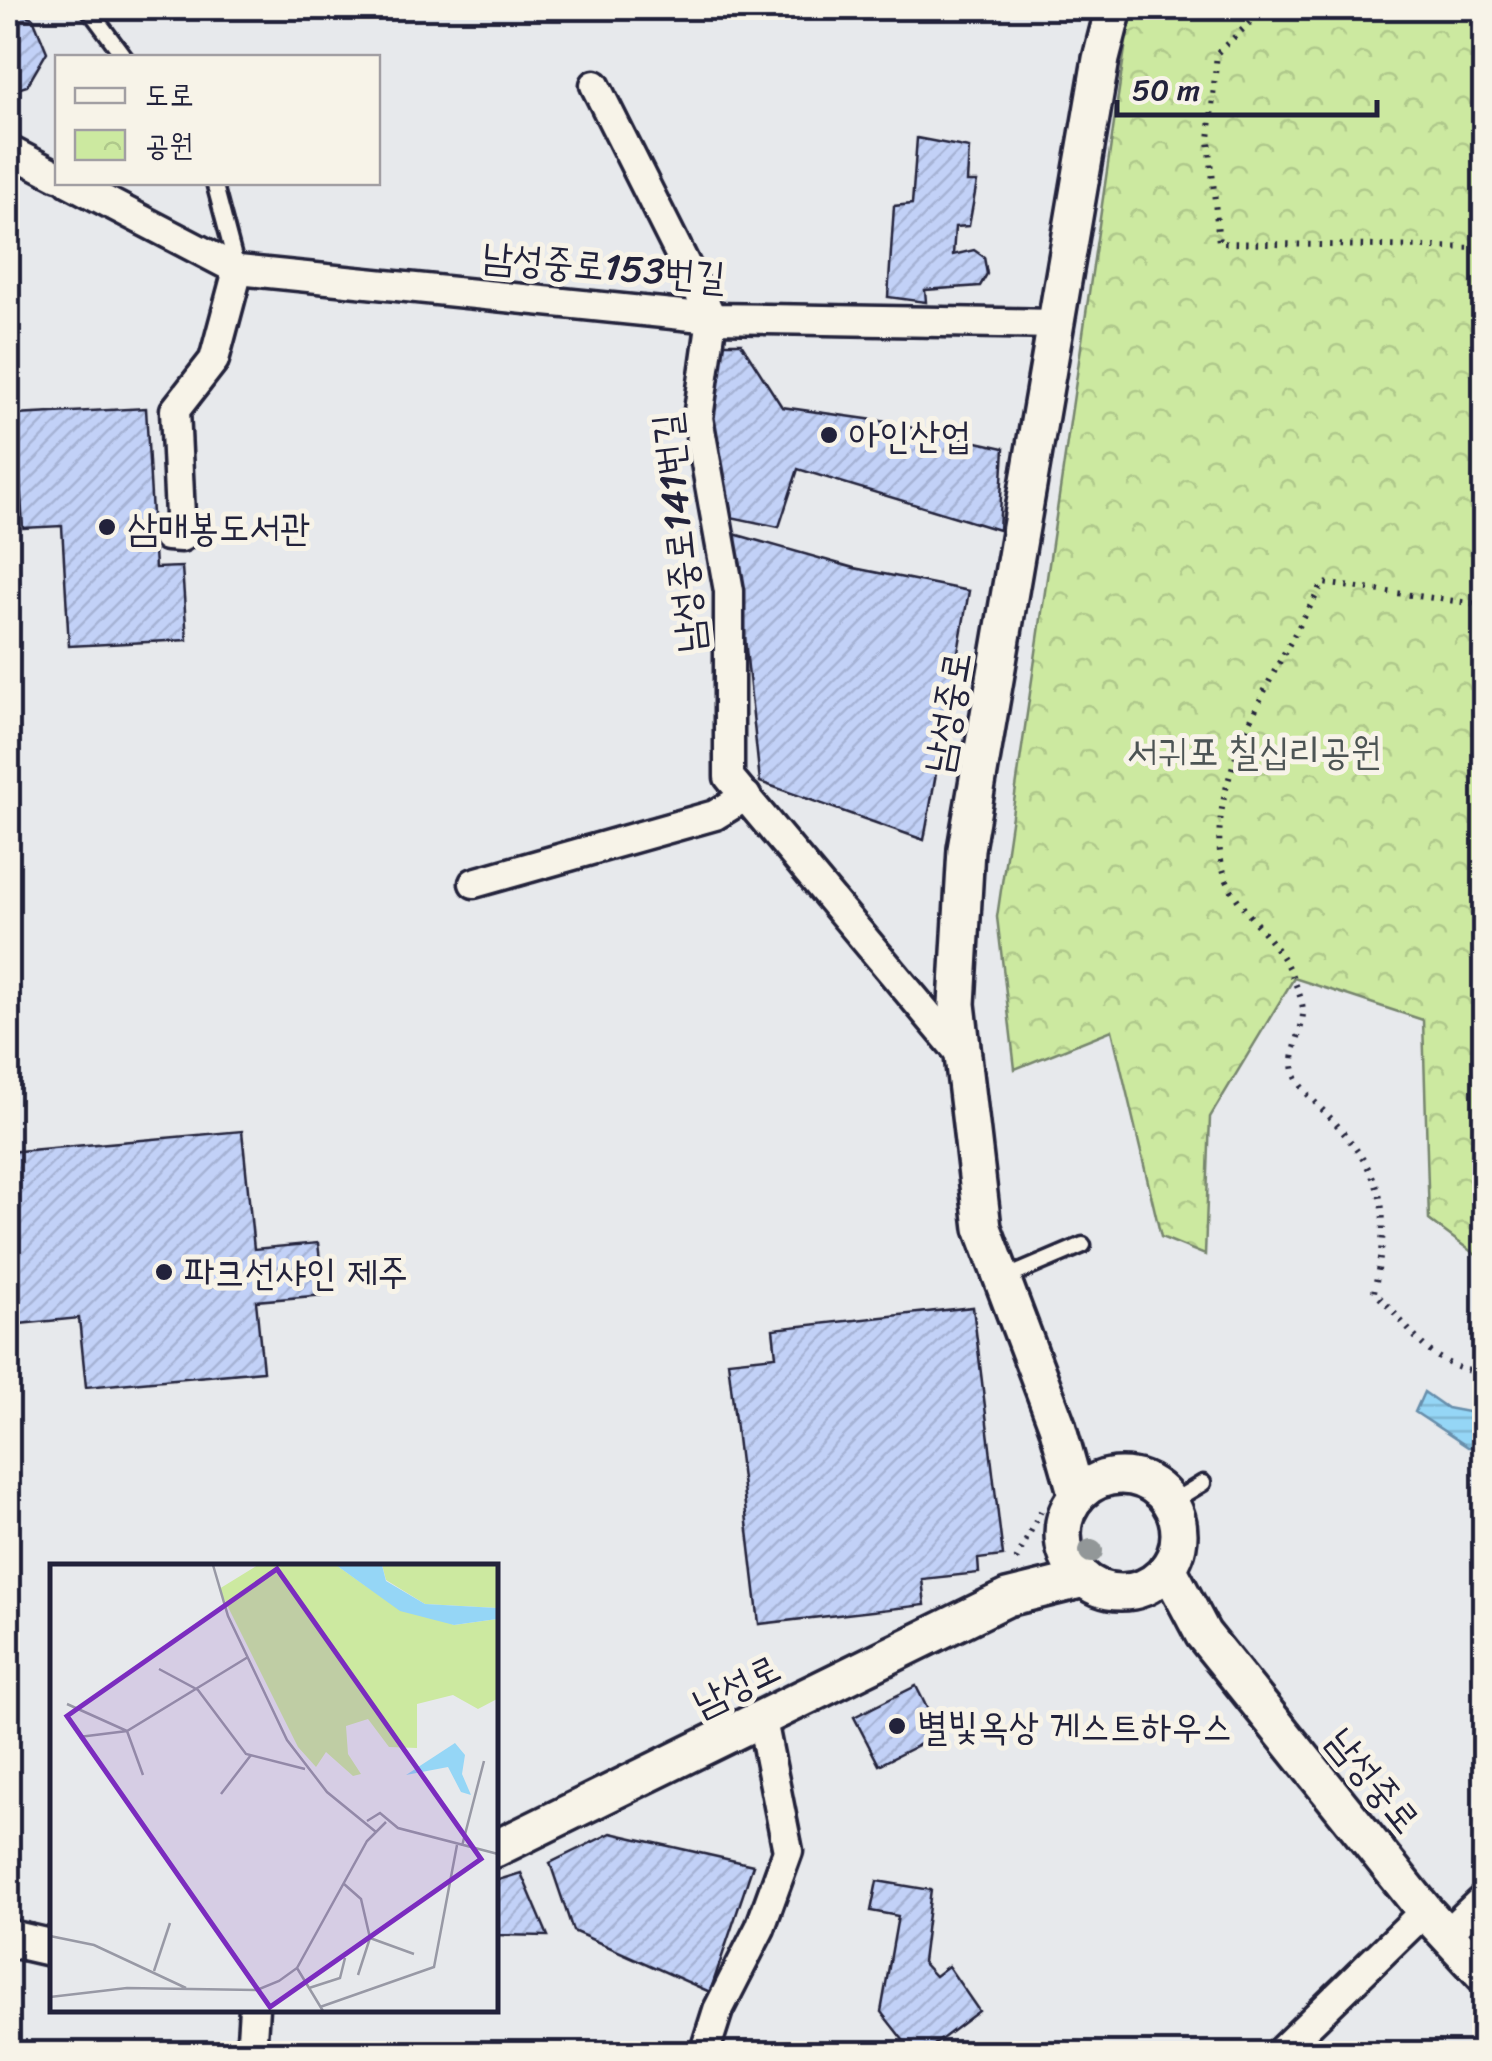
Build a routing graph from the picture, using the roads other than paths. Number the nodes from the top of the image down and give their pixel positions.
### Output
1 (88, 8) edge
2 (1114, 8) edge
3 (124, 55) edge
4 (596, 85) dead end
5 (8, 150) edge
6 (55, 174) edge
7 (75, 185) edge
8 (215, 185) edge
9 (238, 270) junction
10 (712, 318) junction
11 (1056, 324) junction
12 (167, 536) dead end
13 (746, 796) junction
14 (474, 883) dead end
15 (959, 1052) junction
16 (1083, 1245) dead end
17 (1002, 1279) junction
18 (1203, 1482) dead end
19 (1075, 1490) junction
20 (1170, 1503) junction
21 (1064, 1545) junction
22 (1154, 1578) junction
23 (1084, 1579) junction
24 (1014, 1580) junction
25 (762, 1720) junction
26 (498, 1848) edge
27 (1484, 1898) edge
28 (1436, 1922) junction
29 (8, 1938) edge
30 (50, 1948) edge
31 (1484, 1974) edge
32 (254, 2011) edge
33 (251, 2054) edge
34 (704, 2054) edge
35 (1278, 2054) edge

1 - 3 lane
2 - 11 street, 남성중로
4 - 10 street
5 - 6 street
7 - 9 street
8 - 9 lane
9 - 10 street, 남성중로153번길
9 - 12 street
10 - 11 street, 남성중로153번길
10 - 13 street, 남성중로141번길
11 - 15 street, 남성중로
13 - 14 street
13 - 15 street, 남성중로141번길
15 - 17 street, 남성중로
16 - 17 lane
17 - 19 street, 남성중로
18 - 20 lane
19 - 20 street
19 - 21 street
20 - 22 street
21 - 23 street
21 - 24 street, 남성로
22 - 23 street, 남성로
22 - 28 street, 남성중로
23 - 24 street, 남성로
24 - 25 street, 남성로
25 - 26 street, 남성로
25 - 34 street
27 - 28 street
28 - 31 street, 남성중로
28 - 35 street
29 - 30 street
32 - 33 street

